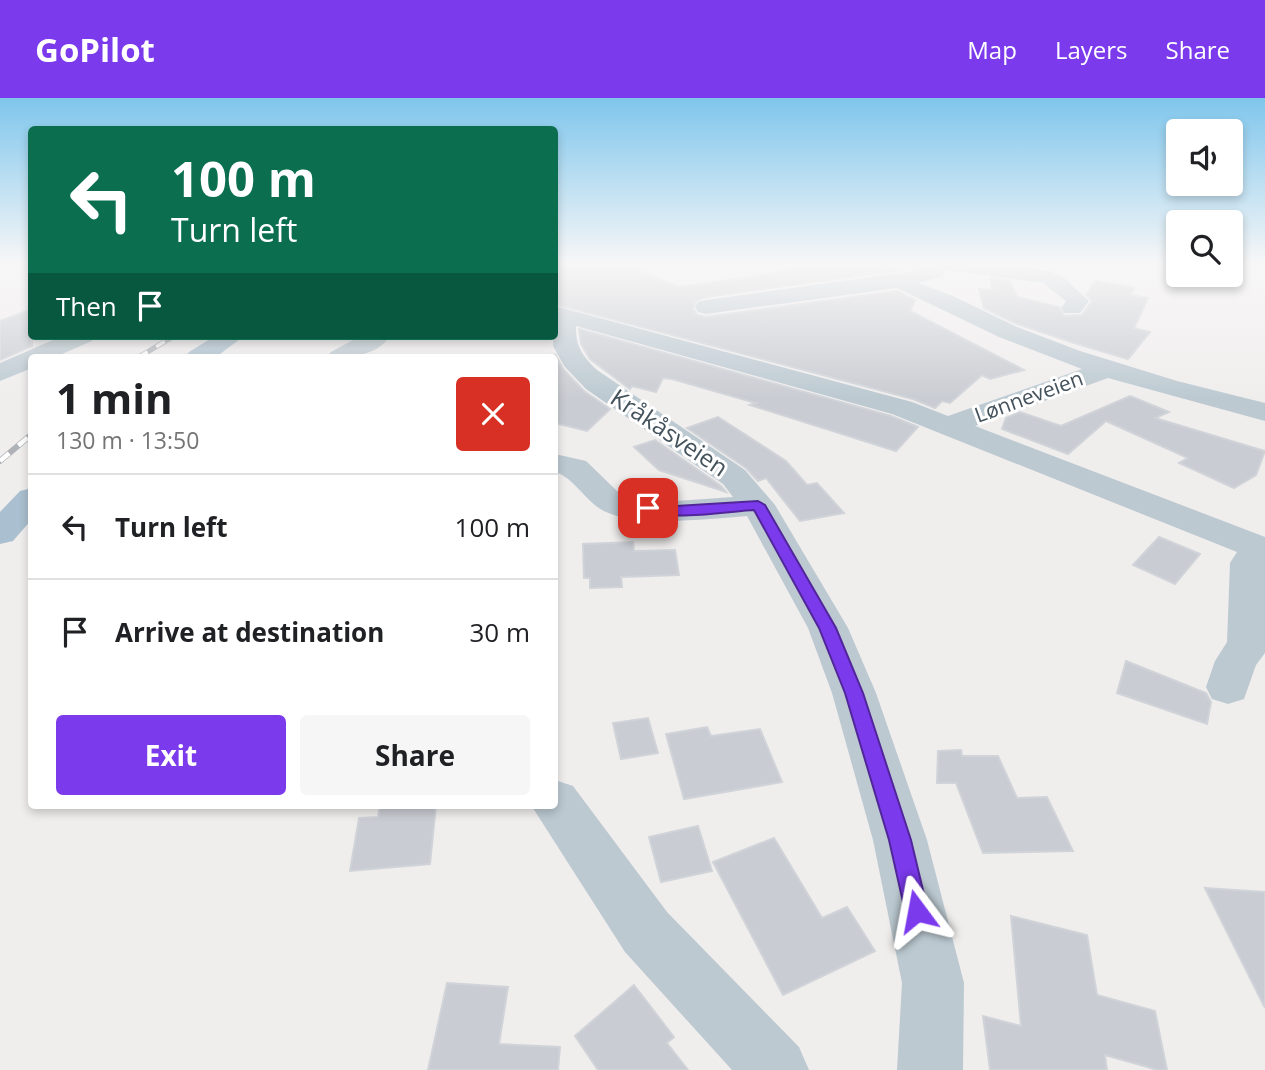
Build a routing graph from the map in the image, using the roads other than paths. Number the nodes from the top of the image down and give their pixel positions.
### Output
1 (959, 308) edge
2 (561, 315) edge
3 (73, 340) edge
4 (226, 340) edge
5 (371, 340) edge
6 (39, 354) edge
7 (203, 354) edge
8 (345, 354) edge
9 (28, 359) edge
10 (1108, 369) junction
11 (0, 373) edge
12 (1265, 412) edge
13 (950, 425) junction
14 (558, 464) edge
15 (28, 502) edge
16 (758, 505) junction
17 (0, 533) edge
18 (1262, 549) edge
19 (1228, 687) dead end
20 (558, 806) edge
21 (776, 1070) edge
22 (930, 1070) edge

1 - 10 street, Lønneveien
2 - 13 street, Kråkåsveien
2 - 16 street, Kråkåsveien
3 - 6 street
4 - 7 main road
5 - 8 street
9 - 11 street
10 - 12 street, Lønneveien
10 - 13 street, Lønneveien
13 - 18 street, Kråkåsveien
14 - 16 street
15 - 17 main road
16 - 22 street, Kråkåsveien
18 - 19 street
20 - 21 street

